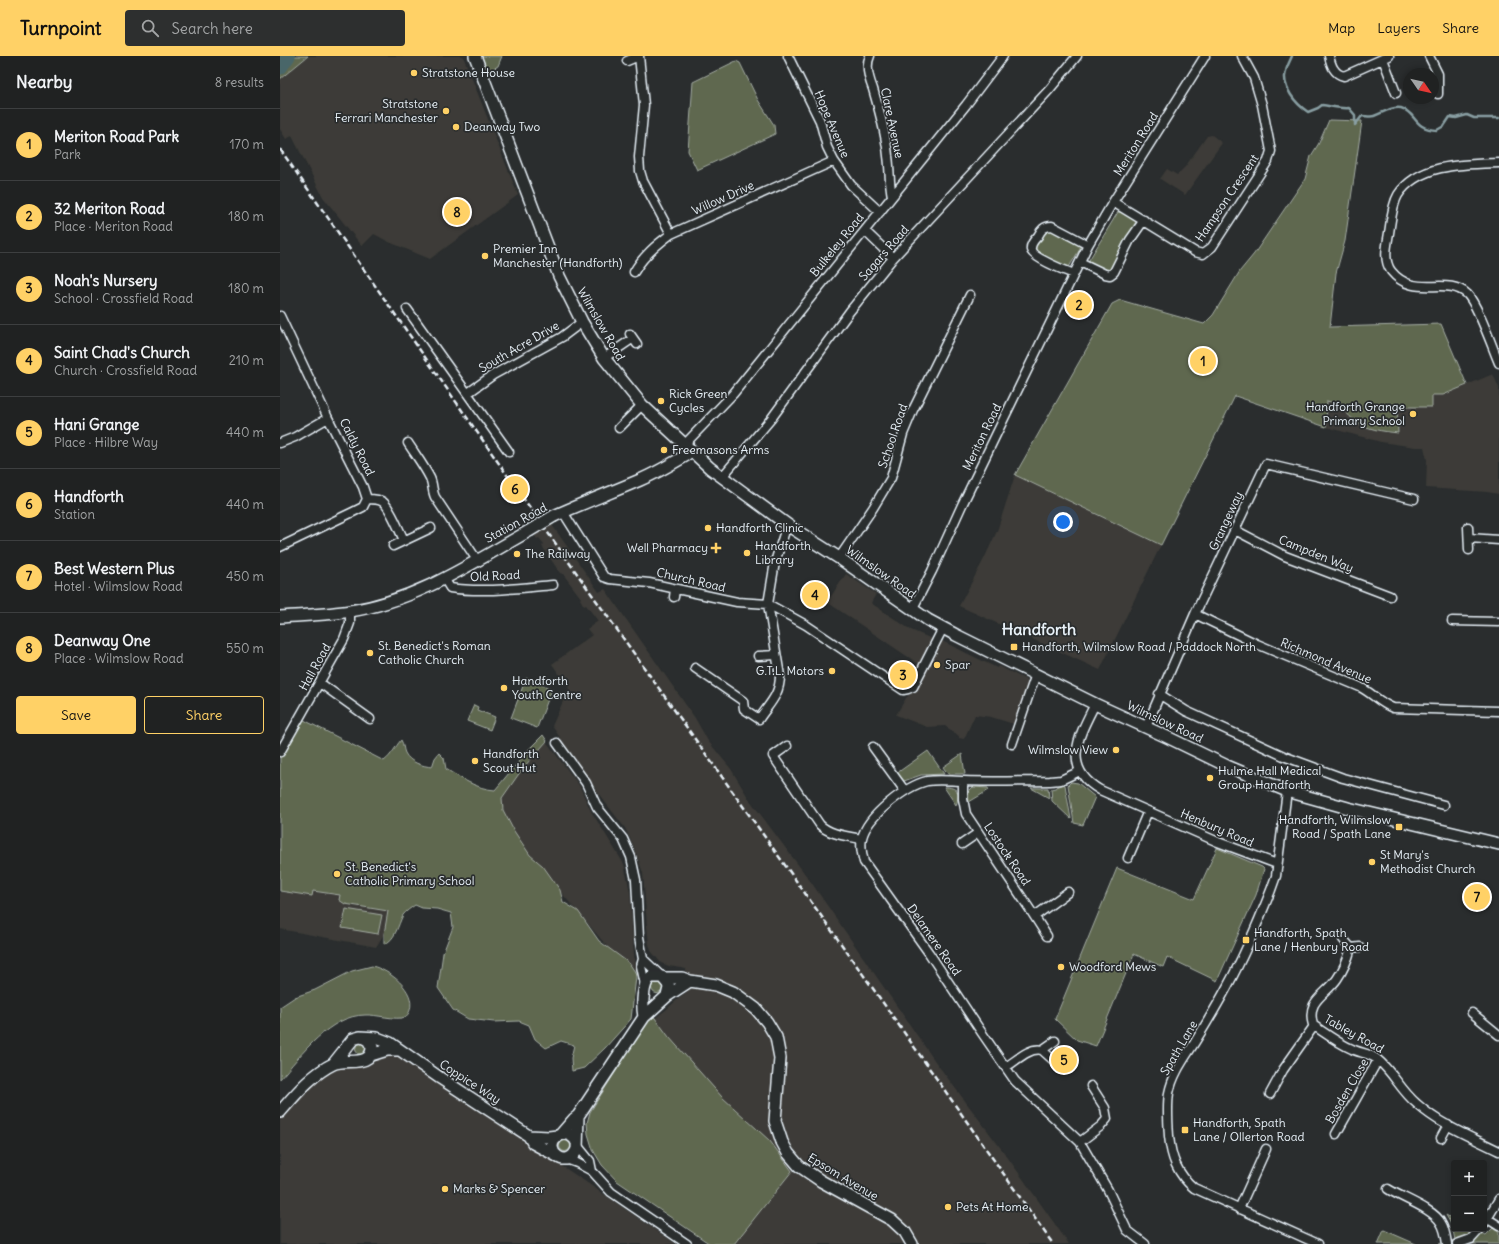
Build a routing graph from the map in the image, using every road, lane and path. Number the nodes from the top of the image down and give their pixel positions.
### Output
1 (475, 56) edge
2 (639, 56) edge
3 (788, 56) edge
4 (870, 56) edge
5 (1003, 56) edge
6 (1077, 56) edge
7 (1205, 56) edge
8 (1242, 56) edge
9 (1329, 56) edge
10 (1429, 56) edge
11 (1386, 57) edge
12 (627, 62) dead end
13 (1435, 68) edge
14 (1396, 93) dead end
15 (834, 161) junction
16 (1499, 163) edge
17 (892, 196) junction
18 (1113, 202) junction
19 (880, 212) junction
20 (1144, 220) junction
21 (865, 231) junction
22 (671, 234) junction
23 (1088, 245) junction
24 (893, 258) junction
25 (1080, 262) junction
26 (634, 272) dead end
27 (1074, 274) junction
28 (970, 295) dead end
29 (407, 309) dead end
30 (280, 316) edge
31 (582, 322) junction
32 (283, 333) edge
33 (633, 339) dead end
34 (604, 358) junction
35 (1499, 363) edge
36 (468, 393) junction
37 (642, 405) junction
38 (328, 418) junction
39 (619, 428) dead end
40 (408, 443) dead end
41 (281, 446) edge
42 (688, 448) junction
43 (509, 452) dead end
44 (722, 477) junction
45 (367, 499) junction
46 (1414, 499) dead end
47 (559, 514) junction
48 (789, 526) junction
49 (1468, 527) dead end
50 (431, 528) dead end
51 (1235, 530) junction
52 (1470, 538) junction
53 (404, 540) junction
54 (1499, 540) edge
55 (280, 546) edge
56 (393, 546) dead end
57 (1469, 550) dead end
58 (839, 558) junction
59 (477, 560) junction
60 (444, 578) junction
61 (553, 585) dead end
62 (675, 589) junction
63 (1390, 596) dead end
64 (674, 597) dead end
65 (768, 604) junction
66 (912, 610) junction
67 (350, 611) junction
68 (1195, 614) junction
69 (280, 616) edge
70 (1452, 621) dead end
71 (1499, 622) edge
72 (943, 628) junction
73 (776, 655) junction
74 (758, 656) dead end
75 (695, 668) dead end
76 (1036, 674) junction
77 (320, 683) junction
78 (1159, 694) junction
79 (1095, 704) junction
80 (1499, 711) edge
81 (370, 719) dead end
82 (1146, 727) junction
83 (557, 743) dead end
84 (1012, 744) dead end
85 (787, 746) dead end
86 (873, 747) dead end
87 (280, 752) edge
88 (1080, 771) junction
89 (964, 782) junction
90 (905, 791) junction
91 (1287, 791) junction
92 (1444, 805) dead end
93 (1148, 811) junction
94 (978, 833) junction
95 (861, 839) junction
96 (962, 844) dead end
97 (1499, 844) edge
98 (1128, 858) dead end
99 (1277, 864) junction
100 (1068, 892) dead end
101 (1035, 916) junction
102 (1047, 936) dead end
103 (1343, 939) dead end
104 (1360, 947) dead end
105 (1351, 948) junction
106 (643, 959) junction
107 (662, 977) junction
108 (690, 981) junction
109 (645, 988) junction
110 (665, 997) junction
111 (1472, 1013) dead end
112 (644, 1017) junction
113 (1314, 1026) junction
114 (1499, 1035) edge
115 (364, 1038) junction
116 (1055, 1041) dead end
117 (349, 1046) junction
118 (398, 1050) junction
119 (1042, 1050) junction
120 (371, 1055) junction
121 (1378, 1060) junction
122 (357, 1061) junction
123 (334, 1063) junction
124 (1006, 1067) junction
125 (1062, 1068) dead end
126 (1091, 1086) dead end
127 (1270, 1094) dead end
128 (280, 1112) edge
129 (578, 1116) junction
130 (1448, 1125) junction
131 (1336, 1134) dead end
132 (559, 1135) junction
133 (529, 1136) junction
134 (1441, 1138) dead end
135 (1080, 1142) junction
136 (577, 1144) junction
137 (1267, 1149) dead end
138 (1499, 1151) edge
139 (562, 1158) junction
140 (592, 1171) junction
141 (1388, 1189) dead end
142 (1499, 1199) edge
143 (1239, 1209) junction
144 (1487, 1219) edge
145 (1487, 1221) edge
146 (1499, 1226) edge
147 (1477, 1232) edge
148 (687, 1244) edge
149 (912, 1244) edge
150 (1145, 1244) edge
151 (1318, 1244) edge
152 (1447, 1244) edge
153 (1457, 1244) edge

1 - 31 street, Wilmslow Road
2 - 12 street
2 - 22 street
3 - 15 street, Hope Avenue
4 - 17 street, Clare Avenue
5 - 17 street, Bulkeley Road
6 - 24 street, Sagars Road
7 - 18 street, Meriton Road
8 - 20 street, Hampson Crescent
9 - 11 street
10 - 13 street
11 - 14 street
15 - 19 street, Hope Avenue
15 - 22 street, Willow Drive
16 - 35 street
17 - 19 street, Bulkeley Road
18 - 20 street, Hampson Crescent
18 - 23 street, Meriton Road
19 - 21 street, Bulkeley Road
20 - 25 street
21 - 24 street
21 - 42 street, Bulkeley Road
22 - 26 street, Willow Drive
23 - 25 street, Meriton Road
23 - 27 street
24 - 44 street, Sagars Road
25 - 27 street, Meriton Road
27 - 66 street, Meriton Road
28 - 58 street, School Road
29 - 36 street
30 - 32 street, Caldy Road
31 - 34 street, Wilmslow Road
31 - 36 street, South Acre Drive
32 - 38 street, Caldy Road
33 - 34 street
34 - 37 street, Wilmslow Road
36 - 43 street
37 - 39 street
37 - 42 street, Wilmslow Road
38 - 41 street
38 - 45 street, Caldy Road
40 - 59 street
42 - 44 street, Wilmslow Road
42 - 47 street, Station Road
44 - 48 street, Wilmslow Road
45 - 53 street
45 - 55 street
46 - 51 street, Grangeway
47 - 59 street, Station Road, bridge
47 - 62 street, Church Road
48 - 58 street, Wilmslow Road
48 - 65 street
49 - 52 street
50 - 53 street
51 - 63 street, Campden Way
51 - 68 street, Grangeway
52 - 54 street
52 - 57 street
53 - 56 street
58 - 66 street, Wilmslow Road
59 - 60 street, Station Road
60 - 61 street, Old Road
60 - 67 street, Station Road
62 - 64 street
62 - 65 street, Church Road
65 - 72 street
65 - 73 street
66 - 72 street, Wilmslow Road
67 - 69 street, Station Road
67 - 77 street, Hall Road
68 - 78 street, Grangeway
68 - 80 street, Richmond Avenue
70 - 71 street
72 - 76 street, Wilmslow Road
73 - 74 street
73 - 75 street
76 - 79 street, Wilmslow Road
76 - 84 street
77 - 81 street
77 - 87 street, Hall Road
78 - 82 street, Grangeway
78 - 92 street, Wilmslow Road
79 - 82 street, Wilmslow Road
79 - 88 street
82 - 91 street, Wilmslow Road
83 - 106 street
85 - 95 street
86 - 90 street
88 - 89 street
88 - 93 street, Henbury Road
89 - 90 street
89 - 94 street, Lostock Road
90 - 95 street
91 - 97 street, Wilmslow Road
91 - 99 street, Spath Lane
93 - 98 street
93 - 99 street, Henbury Road
94 - 96 street
94 - 101 street, Lostock Road
95 - 124 street, Delamere Road
99 - 143 street, Spath Lane
100 - 101 street
101 - 102 street, Lostock Road
103 - 105 street
104 - 105 street
105 - 113 street, Tabley Road
106 - 107 street
106 - 109 street
107 - 108 street, Epsom Avenue
107 - 109 street
107 - 110 street
108 - 110 street
108 - 149 street, Epsom Avenue
109 - 110 street
109 - 112 street
110 - 112 street
111 - 114 street
112 - 129 street
113 - 121 street, Tabley Road
113 - 127 street
115 - 117 street
115 - 118 street, Coppice Way
115 - 120 street
116 - 119 street
117 - 122 street
117 - 123 street
118 - 120 street
118 - 133 street, Coppice Way
119 - 124 street
119 - 125 street
120 - 122 street
121 - 130 street, Tabley Road
121 - 131 street, Bosden Close
122 - 123 street
123 - 128 street
124 - 135 street, Delamere Road
126 - 135 street
129 - 132 street
129 - 136 street
130 - 134 street
130 - 138 street, Tabley Road
132 - 133 street
132 - 136 street
132 - 139 street
133 - 139 street, Coppice Way
135 - 150 street, Delamere Road
136 - 139 street
136 - 140 street
137 - 143 street
139 - 140 street
140 - 148 street
141 - 152 street
142 - 144 street
143 - 151 street, Spath Lane
145 - 146 street
147 - 153 street

